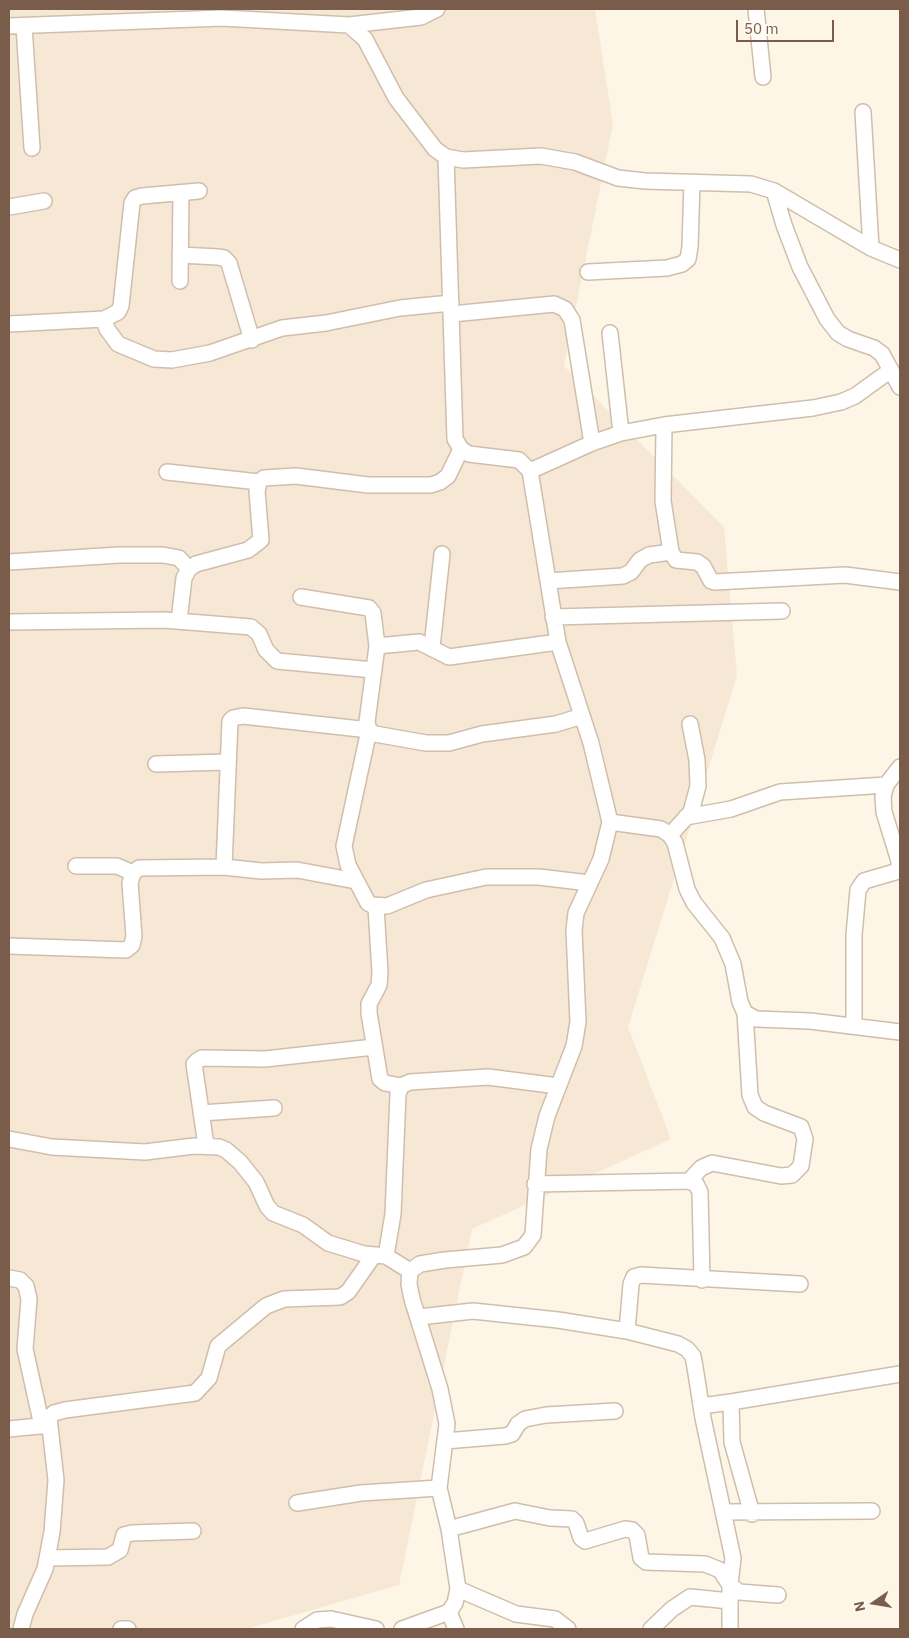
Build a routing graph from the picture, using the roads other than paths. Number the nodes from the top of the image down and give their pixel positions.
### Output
1 (437, 9) edge
2 (756, 9) edge
3 (221, 14) edge
4 (255, 14) edge
5 (349, 25) junction
6 (16, 26) edge
7 (763, 77) dead end
8 (863, 112) dead end
9 (32, 148) dead end
10 (446, 157) junction
11 (692, 183) junction
12 (199, 191) dead end
13 (774, 192) junction
14 (181, 193) junction
15 (44, 201) dead end
16 (9, 207) edge
17 (870, 248) junction
18 (180, 254) junction
19 (900, 260) edge
20 (588, 272) dead end
21 (180, 281) dead end
22 (452, 308) junction
23 (104, 319) junction
24 (9, 324) edge
25 (610, 333) dead end
26 (252, 340) junction
27 (891, 370) junction
28 (900, 387) edge
29 (664, 425) junction
30 (621, 433) junction
31 (592, 443) junction
32 (461, 449) junction
33 (530, 471) junction
34 (168, 472) dead end
35 (259, 482) junction
36 (671, 552) junction
37 (442, 554) dead end
38 (9, 562) edge
39 (189, 568) junction
40 (548, 580) junction
41 (900, 582) edge
42 (301, 597) dead end
43 (782, 610) dead end
44 (553, 617) junction
45 (179, 621) junction
46 (9, 622) edge
47 (558, 642) junction
48 (378, 646) junction
49 (432, 647) junction
50 (373, 670) junction
51 (582, 716) junction
52 (690, 724) dead end
53 (369, 730) junction
54 (227, 762) junction
55 (156, 764) dead end
56 (900, 767) edge
57 (886, 785) junction
58 (686, 817) junction
59 (610, 822) junction
60 (670, 835) junction
61 (76, 866) dead end
62 (224, 867) junction
63 (133, 873) junction
64 (356, 881) junction
65 (589, 883) junction
66 (376, 907) junction
67 (9, 946) edge
68 (745, 1013) junction
69 (854, 1026) junction
70 (900, 1032) edge
71 (374, 1047) junction
72 (401, 1086) junction
73 (558, 1086) junction
74 (274, 1108) dead end
75 (201, 1113) junction
76 (9, 1139) edge
77 (206, 1145) junction
78 (689, 1181) junction
79 (535, 1184) junction
80 (380, 1255) junction
81 (410, 1271) junction
82 (9, 1278) edge
83 (702, 1280) junction
84 (800, 1284) dead end
85 (419, 1317) junction
86 (627, 1331) junction
87 (900, 1374) edge
88 (731, 1402) junction
89 (702, 1406) junction
90 (615, 1412) dead end
91 (46, 1425) junction
92 (9, 1429) edge
93 (445, 1441) junction
94 (439, 1488) junction
95 (297, 1503) dead end
96 (724, 1512) junction
97 (872, 1512) dead end
98 (752, 1514) junction
99 (449, 1529) junction
100 (193, 1531) dead end
101 (48, 1558) junction
102 (730, 1585) junction
103 (458, 1590) junction
104 (778, 1595) dead end
105 (730, 1601) junction
106 (449, 1612) junction
107 (21, 1629) edge
108 (121, 1629) edge
109 (128, 1629) edge
110 (303, 1629) edge
111 (376, 1629) edge
112 (402, 1629) edge
113 (456, 1629) edge
114 (568, 1629) edge
115 (651, 1629) edge
116 (730, 1629) edge

1 - 5 street
2 - 7 street
3 - 4 street
3 - 6 street
4 - 5 street
5 - 10 street
6 - 9 street
8 - 17 street
10 - 11 street
10 - 22 street
11 - 13 street
11 - 20 street
12 - 14 street
13 - 17 street
13 - 27 street
14 - 18 street
14 - 23 street
15 - 16 street
17 - 19 street
18 - 21 street
18 - 26 street
22 - 26 street
22 - 31 street
22 - 32 street
23 - 24 street
23 - 26 street
25 - 30 street
27 - 28 street
27 - 29 street
29 - 30 street
29 - 36 street
30 - 31 street
31 - 33 street
32 - 33 street
32 - 35 street
33 - 40 street
34 - 35 street
35 - 39 street
36 - 40 street
36 - 41 street
37 - 49 street
38 - 39 street
39 - 45 street
40 - 44 street
42 - 48 street
43 - 44 street
44 - 47 street
45 - 46 street
45 - 50 street
47 - 49 street
47 - 51 street
48 - 49 street
48 - 50 street
50 - 53 street
51 - 53 street
51 - 59 street
52 - 58 street
53 - 54 street
53 - 64 street
54 - 55 street
54 - 62 street
56 - 57 street
57 - 58 street
57 - 69 street
58 - 60 street
59 - 60 street
59 - 65 street
60 - 68 street
61 - 63 street
62 - 63 street
62 - 64 street
63 - 67 street
64 - 66 street
65 - 66 street
65 - 73 street
66 - 71 street
68 - 69 street
68 - 78 street
69 - 70 street
71 - 72 street
71 - 75 street
72 - 73 street
72 - 80 street
73 - 79 street
74 - 75 street
75 - 77 street
76 - 77 street
77 - 80 street
78 - 79 street
78 - 83 street
79 - 81 street
80 - 81 street
80 - 91 street
81 - 85 street
82 - 91 street
83 - 84 street
83 - 86 street
85 - 86 street
85 - 93 street
86 - 89 street
87 - 88 street
88 - 89 street
88 - 98 street
89 - 96 street
90 - 93 street
91 - 92 street
91 - 101 street
93 - 94 street
94 - 95 street
94 - 99 street
96 - 98 street
96 - 102 street
97 - 98 street
99 - 102 street
99 - 103 street
100 - 101 street
101 - 107 street
102 - 104 street
102 - 105 street
103 - 106 street
103 - 114 street
105 - 115 street
105 - 116 street
106 - 112 street
106 - 113 street
108 - 109 street
110 - 111 street

